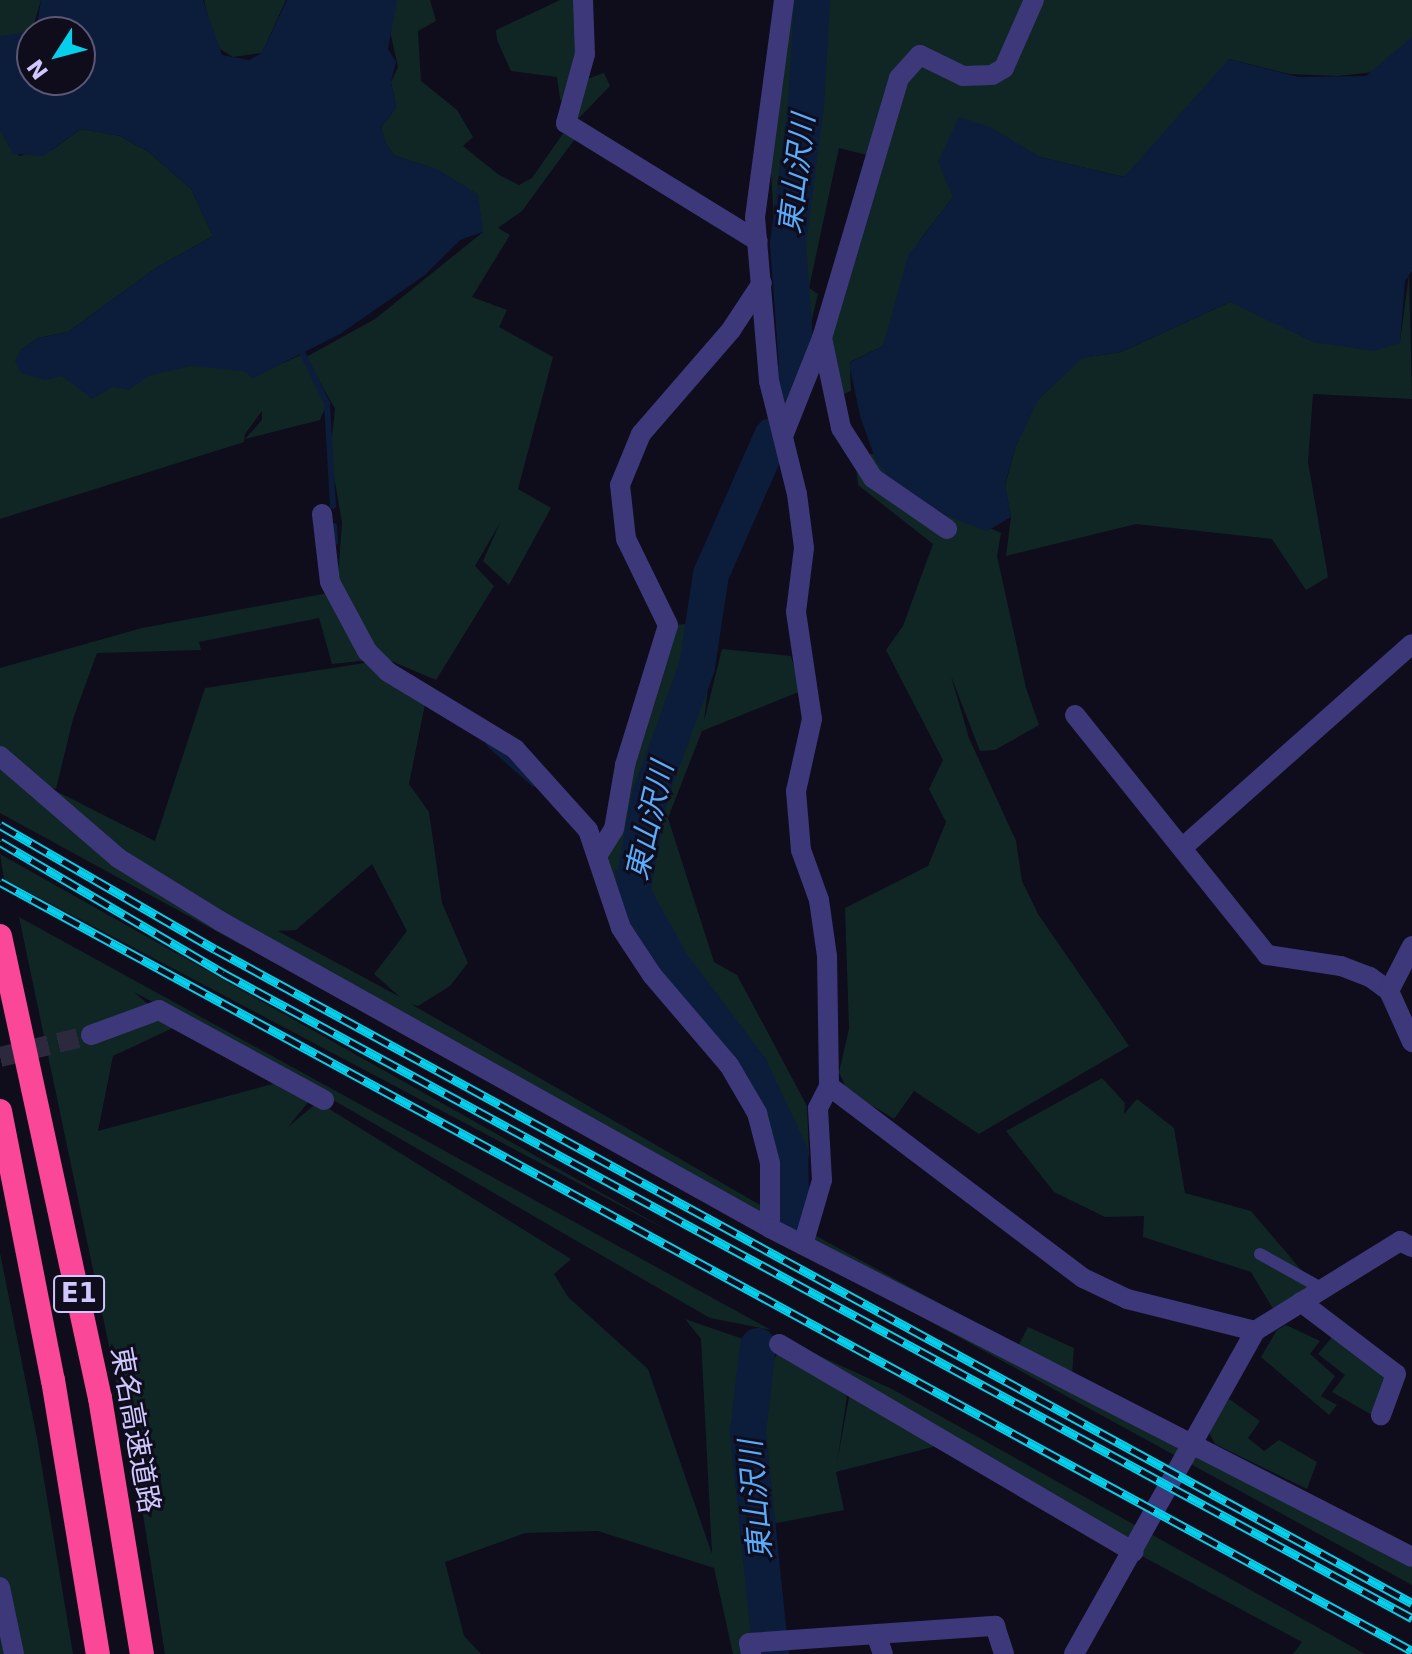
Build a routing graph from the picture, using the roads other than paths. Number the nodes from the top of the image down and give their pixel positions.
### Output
1 (583, 0) edge
2 (784, 0) edge
3 (1034, 0) edge
4 (758, 241) junction
5 (762, 283) junction
6 (822, 338) junction
7 (783, 436) junction
8 (322, 514) dead end
9 (947, 529) dead end
10 (1412, 644) edge
11 (1075, 715) dead end
12 (0, 756) edge
13 (1182, 848) junction
14 (597, 856) junction
15 (0, 936) edge
16 (1412, 946) edge
17 (1389, 991) junction
18 (91, 1035) tunnel mouth
19 (1412, 1042) edge
20 (829, 1086) junction
21 (324, 1100) dead end
22 (0, 1111) edge
23 (770, 1228) junction
24 (1408, 1239) edge
25 (803, 1245) junction
26 (1260, 1254) dead end
27 (1323, 1289) junction
28 (1301, 1302) junction
29 (1255, 1331) junction
30 (779, 1344) dead end
31 (1381, 1415) dead end
32 (1190, 1446) junction
33 (1134, 1552) junction
34 (1412, 1557) edge
35 (0, 1587) edge
36 (876, 1634) junction
37 (750, 1649) edge
38 (14, 1654) edge
39 (98, 1654) edge
40 (142, 1654) edge
41 (883, 1654) edge
42 (1004, 1654) edge
43 (1074, 1654) edge

1 - 4 street
2 - 4 street
3 - 6 street
4 - 5 street
5 - 7 street
5 - 14 street
6 - 7 street
6 - 9 street
7 - 20 street
8 - 14 street
10 - 13 street
11 - 13 street
12 - 23 street
13 - 17 street
14 - 23 street
15 - 40 highway, 東名高速道路 / E1
16 - 17 street
17 - 19 street
18 - 21 street
20 - 25 street
20 - 29 street
22 - 39 highway, E1
23 - 25 street
24 - 27 street
25 - 32 street
26 - 27 lane
27 - 28 street
28 - 29 street
28 - 31 street
29 - 32 street
30 - 33 street
32 - 33 street
32 - 34 street
33 - 43 street
35 - 38 street
36 - 37 street
36 - 41 street
36 - 42 street

